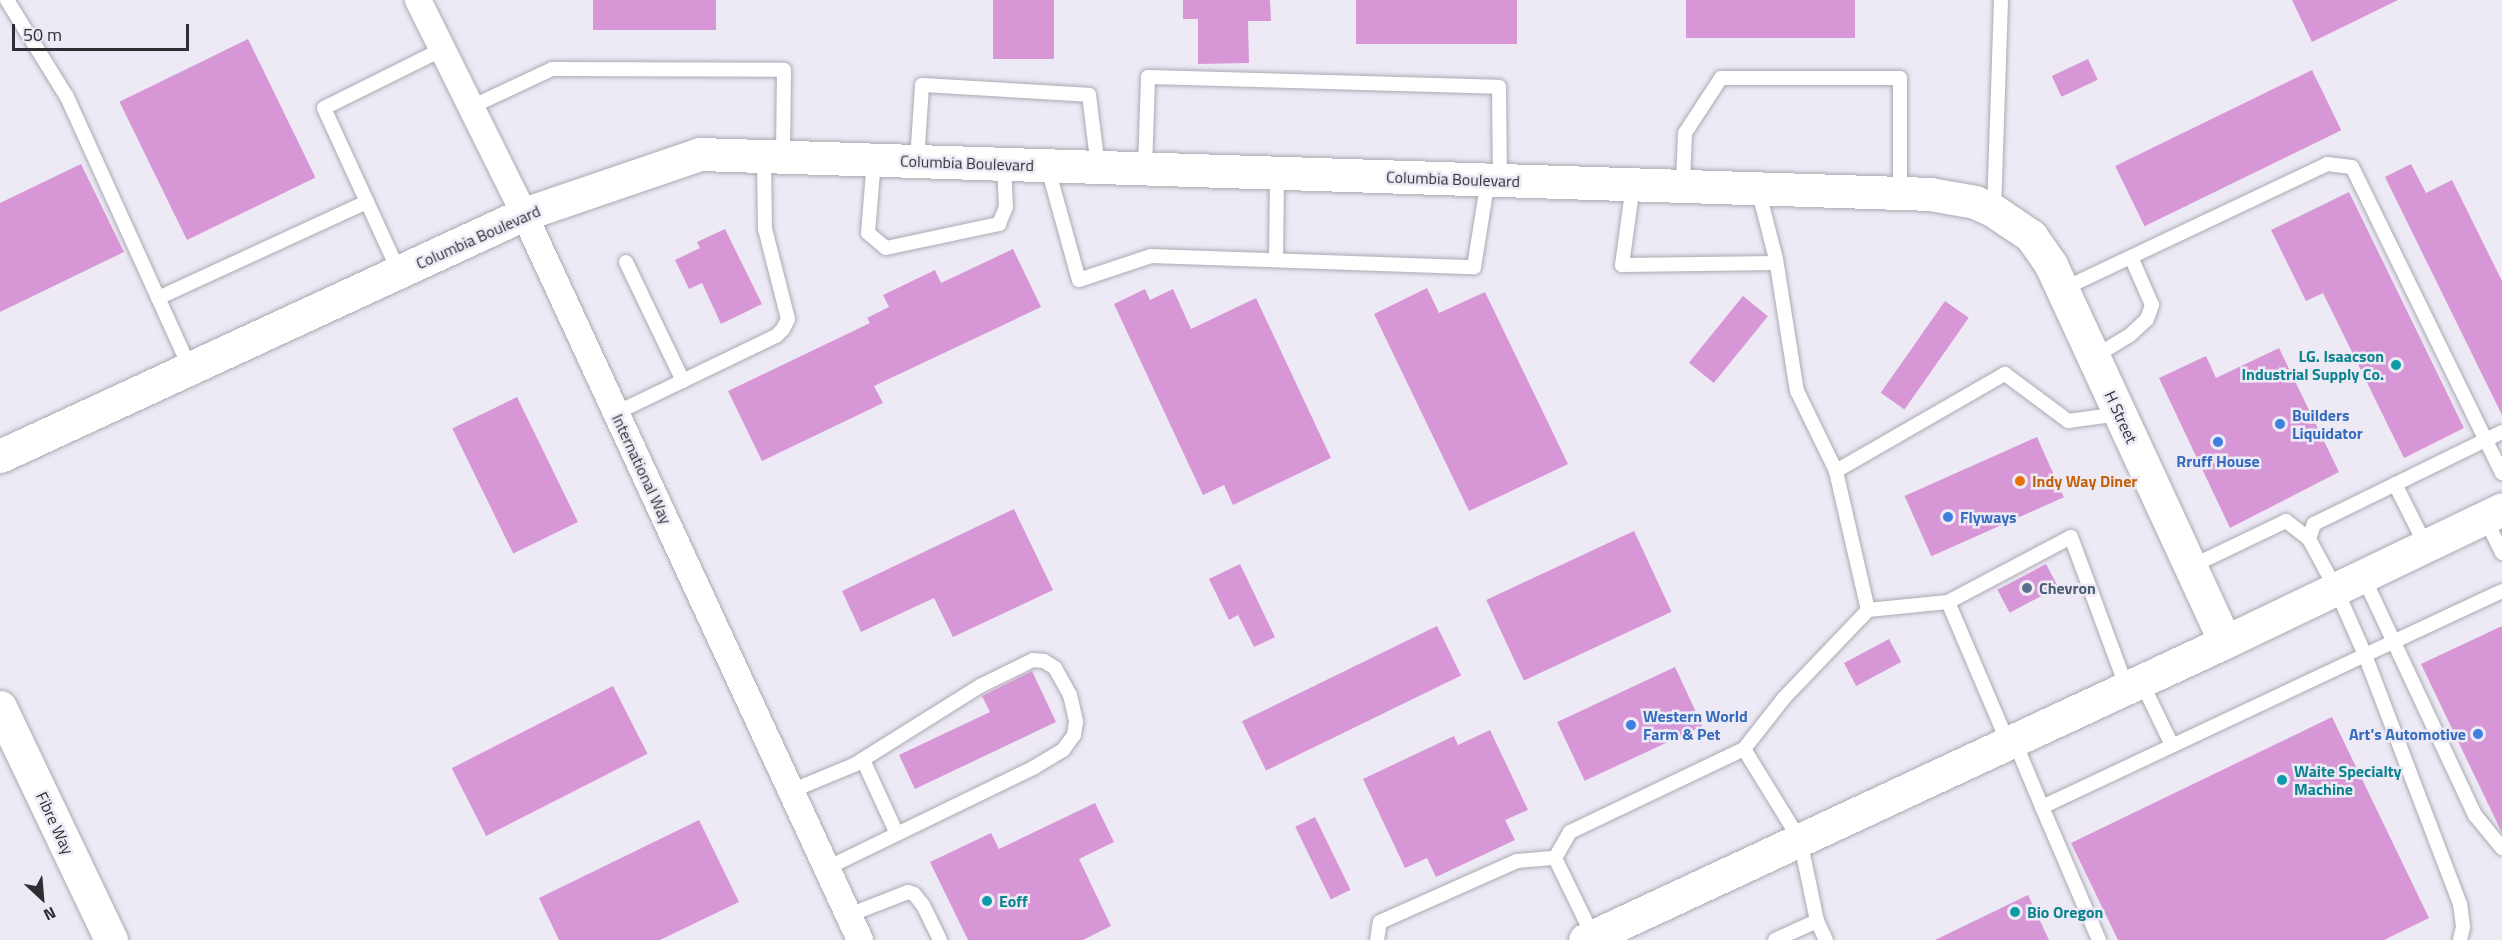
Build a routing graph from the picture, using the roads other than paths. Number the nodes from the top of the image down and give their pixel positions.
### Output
1 (8, 0) edge
2 (418, 0) edge
3 (2001, 0) edge
4 (443, 49) junction
5 (471, 107) junction
6 (773, 156) junction
7 (874, 160) junction
8 (917, 161) junction
9 (1004, 164) junction
10 (1047, 165) junction
11 (1098, 167) junction
12 (1145, 169) junction
13 (1277, 173) junction
14 (1494, 180) junction
15 (1634, 184) junction
16 (1683, 186) junction
17 (1758, 189) junction
18 (1900, 193) junction
19 (368, 202) junction
20 (1994, 211) junction
21 (524, 214) junction
22 (2131, 257) junction
23 (1276, 260) junction
24 (626, 262) dead end
25 (1776, 263) junction
26 (399, 272) junction
27 (2063, 289) junction
28 (158, 298) junction
29 (2094, 357) junction
30 (190, 368) junction
31 (683, 381) junction
32 (616, 413) junction
33 (2120, 414) junction
34 (2502, 432) edge
35 (2486, 440) junction
36 (0, 456) edge
37 (1836, 471) junction
38 (2502, 473) edge
39 (2395, 484) junction
40 (2494, 514) edge
41 (2309, 539) junction
42 (2426, 546) junction
43 (2502, 553) edge
44 (2190, 567) junction
45 (2350, 583) junction
46 (2502, 591) edge
47 (1948, 602) junction
48 (1868, 610) junction
49 (2225, 642) junction
50 (2394, 642) junction
51 (2365, 655) junction
52 (2134, 684) junction
53 (0, 706) edge
54 (2011, 742) junction
55 (2172, 745) junction
56 (1744, 749) junction
57 (863, 760) junction
58 (791, 790) junction
59 (2042, 807) junction
60 (897, 834) junction
61 (1800, 840) junction
62 (2502, 848) edge
63 (1555, 858) junction
64 (827, 868) junction
65 (849, 915) junction
66 (1817, 921) junction
67 (1606, 935) edge
68 (111, 940) edge
69 (860, 940) edge
70 (940, 940) edge
71 (1377, 940) edge
72 (1775, 940) edge
73 (1826, 940) edge
74 (2099, 940) edge
75 (2460, 940) edge

1 - 28 lane
2 - 4 street, International Way
3 - 20 lane
4 - 5 street, International Way
4 - 19 lane
5 - 6 lane
5 - 21 street, International Way
6 - 7 main road, Columbia Boulevard
6 - 21 main road, Columbia Boulevard
6 - 31 lane
7 - 8 main road, Columbia Boulevard
7 - 9 lane
8 - 9 main road, Columbia Boulevard
8 - 11 lane
9 - 10 main road, Columbia Boulevard
10 - 11 main road, Columbia Boulevard
10 - 23 lane
11 - 12 main road, Columbia Boulevard
12 - 13 main road, Columbia Boulevard
12 - 14 lane
13 - 14 main road, Columbia Boulevard
13 - 23 lane
14 - 15 main road, Columbia Boulevard
14 - 23 lane
15 - 16 main road, Columbia Boulevard
15 - 25 lane
16 - 17 main road, Columbia Boulevard
16 - 18 lane
17 - 18 main road, Columbia Boulevard
17 - 25 lane
18 - 20 main road, Columbia Boulevard
19 - 26 lane
19 - 28 lane
20 - 27 main road, H Street
21 - 26 main road, Columbia Boulevard
21 - 32 street, International Way
22 - 27 lane
22 - 29 lane
22 - 35 lane
24 - 31 lane
25 - 37 lane
26 - 30 main road, Columbia Boulevard
27 - 29 main road, H Street
28 - 30 lane
29 - 33 main road, H Street
30 - 36 main road, Columbia Boulevard
31 - 32 lane
32 - 58 street, International Way
33 - 37 lane
33 - 44 main road, H Street
34 - 35 lane
35 - 38 lane
35 - 39 lane
37 - 48 lane
39 - 41 lane
39 - 42 lane
40 - 42 main road
40 - 43 lane
41 - 44 lane
41 - 45 lane
42 - 45 main road
44 - 49 main road, H Street
45 - 49 main road
45 - 50 lane
45 - 51 lane
46 - 50 lane
47 - 48 lane
47 - 52 lane
47 - 54 lane
48 - 56 lane
49 - 52 main road
50 - 51 lane
50 - 62 lane
51 - 55 lane
51 - 75 lane
52 - 54 main road
52 - 55 lane
53 - 68 main road, Fibre Way
54 - 59 lane
54 - 61 main road
55 - 59 lane
56 - 61 lane
56 - 63 lane
57 - 58 lane
57 - 60 lane
57 - 60 lane
58 - 64 street, International Way
59 - 74 lane
60 - 64 lane
61 - 66 lane
61 - 67 main road
63 - 67 lane
63 - 71 lane
64 - 65 street, International Way
65 - 69 street, International Way
65 - 70 lane
66 - 72 lane
66 - 73 lane

